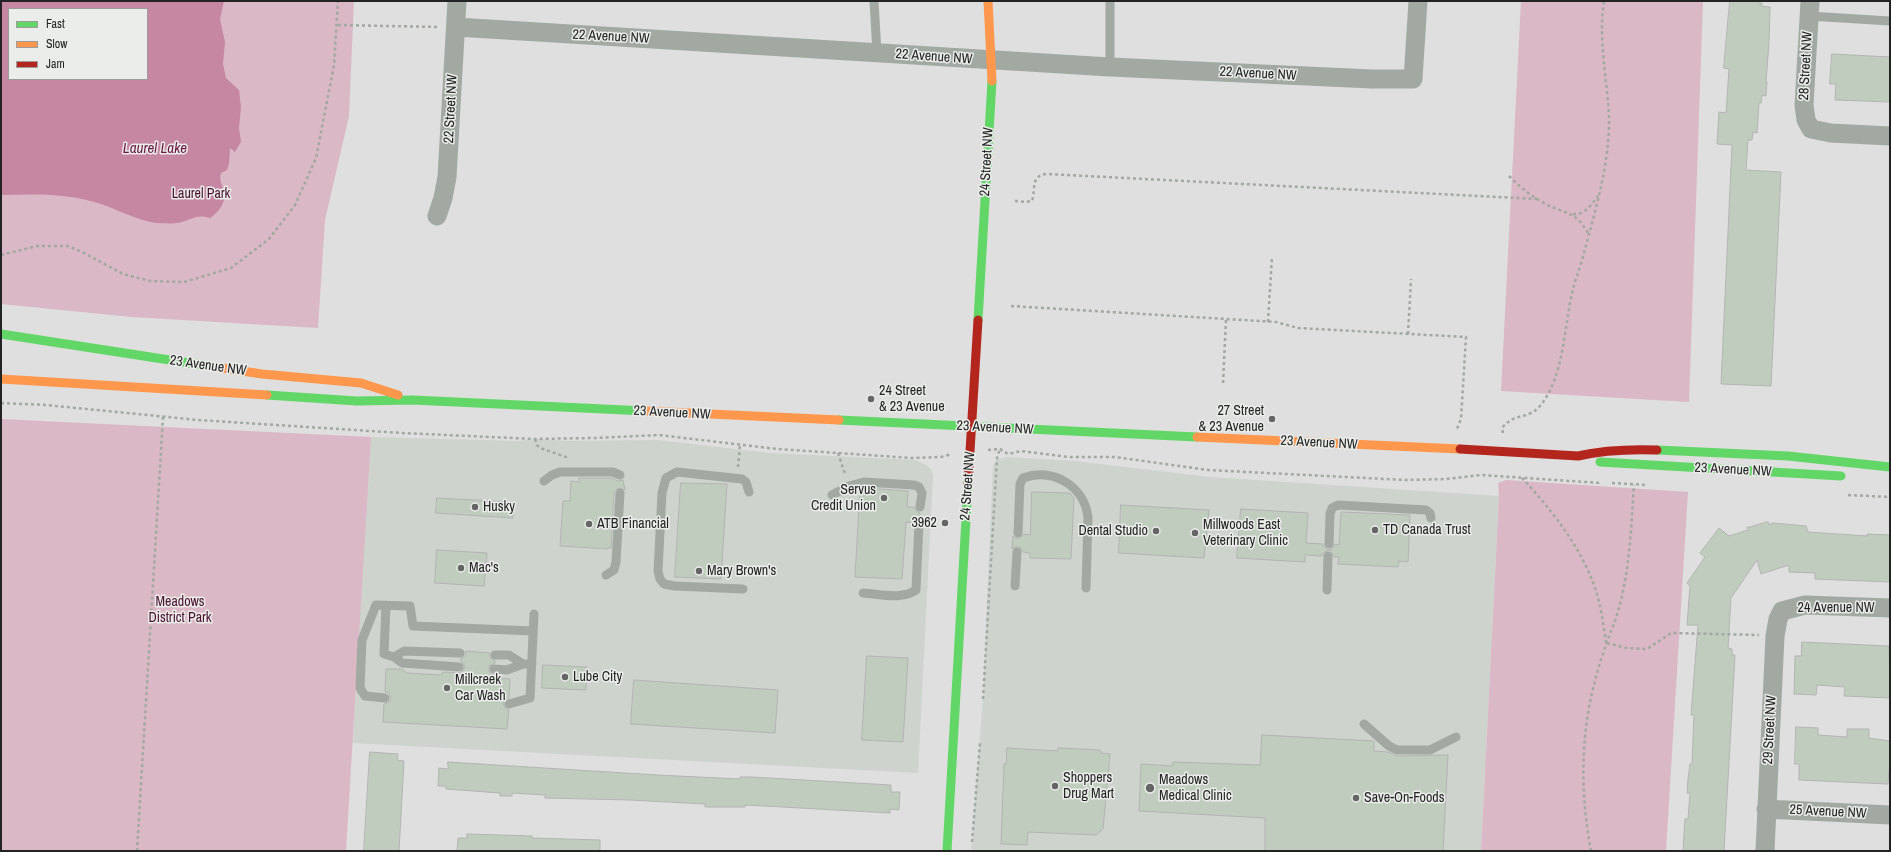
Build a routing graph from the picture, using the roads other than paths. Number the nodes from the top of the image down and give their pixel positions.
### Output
1 (457, 1) edge
2 (874, 1) edge
3 (988, 1) edge
4 (1110, 1) edge
5 (1418, 1) edge
6 (1809, 9) edge
7 (1890, 21) edge
8 (456, 27) junction
9 (877, 53) junction
10 (992, 60) junction
11 (1110, 67) junction
12 (1890, 136) edge
13 (436, 216) dead end
14 (1, 334) edge
15 (1, 379) edge
16 (413, 400) junction
17 (972, 427) junction
18 (1578, 456) junction
19 (1890, 467) edge
20 (620, 475) dead end
21 (1850, 477) dead end
22 (544, 482) dead end
23 (749, 492) dead end
24 (620, 493) dead end
25 (832, 496) dead end
26 (920, 507) dead end
27 (1431, 518) dead end
28 (919, 523) dead end
29 (1018, 534) dead end
30 (1329, 544) dead end
31 (1017, 552) dead end
32 (1328, 556) dead end
33 (606, 575) dead end
34 (1015, 586) dead end
35 (1086, 588) dead end
36 (743, 589) dead end
37 (1327, 590) dead end
38 (863, 593) dead end
39 (386, 605) junction
40 (1890, 608) edge
41 (1782, 611) joint
42 (534, 614) dead end
43 (533, 631) junction
44 (460, 654) dead end
45 (495, 655) dead end
46 (394, 657) junction
47 (527, 664) junction
48 (459, 667) dead end
49 (494, 669) dead end
50 (384, 698) dead end
51 (509, 704) dead end
52 (1364, 724) dead end
53 (1456, 737) dead end
54 (1766, 809) junction
55 (1890, 815) edge
56 (947, 851) edge
57 (1765, 851) edge

1 - 8 street, 22 Street NW
2 - 9 lane
3 - 10 main road, 24 Street NW
4 - 11 lane
5 - 11 street, 22 Avenue NW
6 - 7 lane
6 - 12 street, 28 Street NW
8 - 9 street, 22 Avenue NW
8 - 13 street, 22 Street NW
9 - 10 street, 22 Avenue NW
10 - 11 street, 22 Avenue NW
10 - 17 main road, 24 Street NW
14 - 16 main road, 23 Avenue NW
15 - 16 main road, 23 Avenue NW
16 - 17 main road, 23 Avenue NW
17 - 18 main road, 23 Avenue NW
17 - 56 main road, 24 Street NW
18 - 19 main road, 23 Avenue NW
18 - 21 main road, 23 Avenue NW
20 - 22 lane
23 - 36 lane
24 - 33 lane
25 - 26 lane
27 - 30 lane
28 - 38 lane
29 - 35 lane
31 - 34 lane
32 - 37 lane
39 - 43 lane
39 - 46 lane
39 - 50 lane
40 - 41 street, 24 Avenue NW
41 - 54 street, 29 Street NW
42 - 43 lane
43 - 47 lane
44 - 46 lane
45 - 47 lane
46 - 48 lane
47 - 49 lane
47 - 51 lane
52 - 53 lane
54 - 55 street, 25 Avenue NW
54 - 57 street, 29 Street NW

